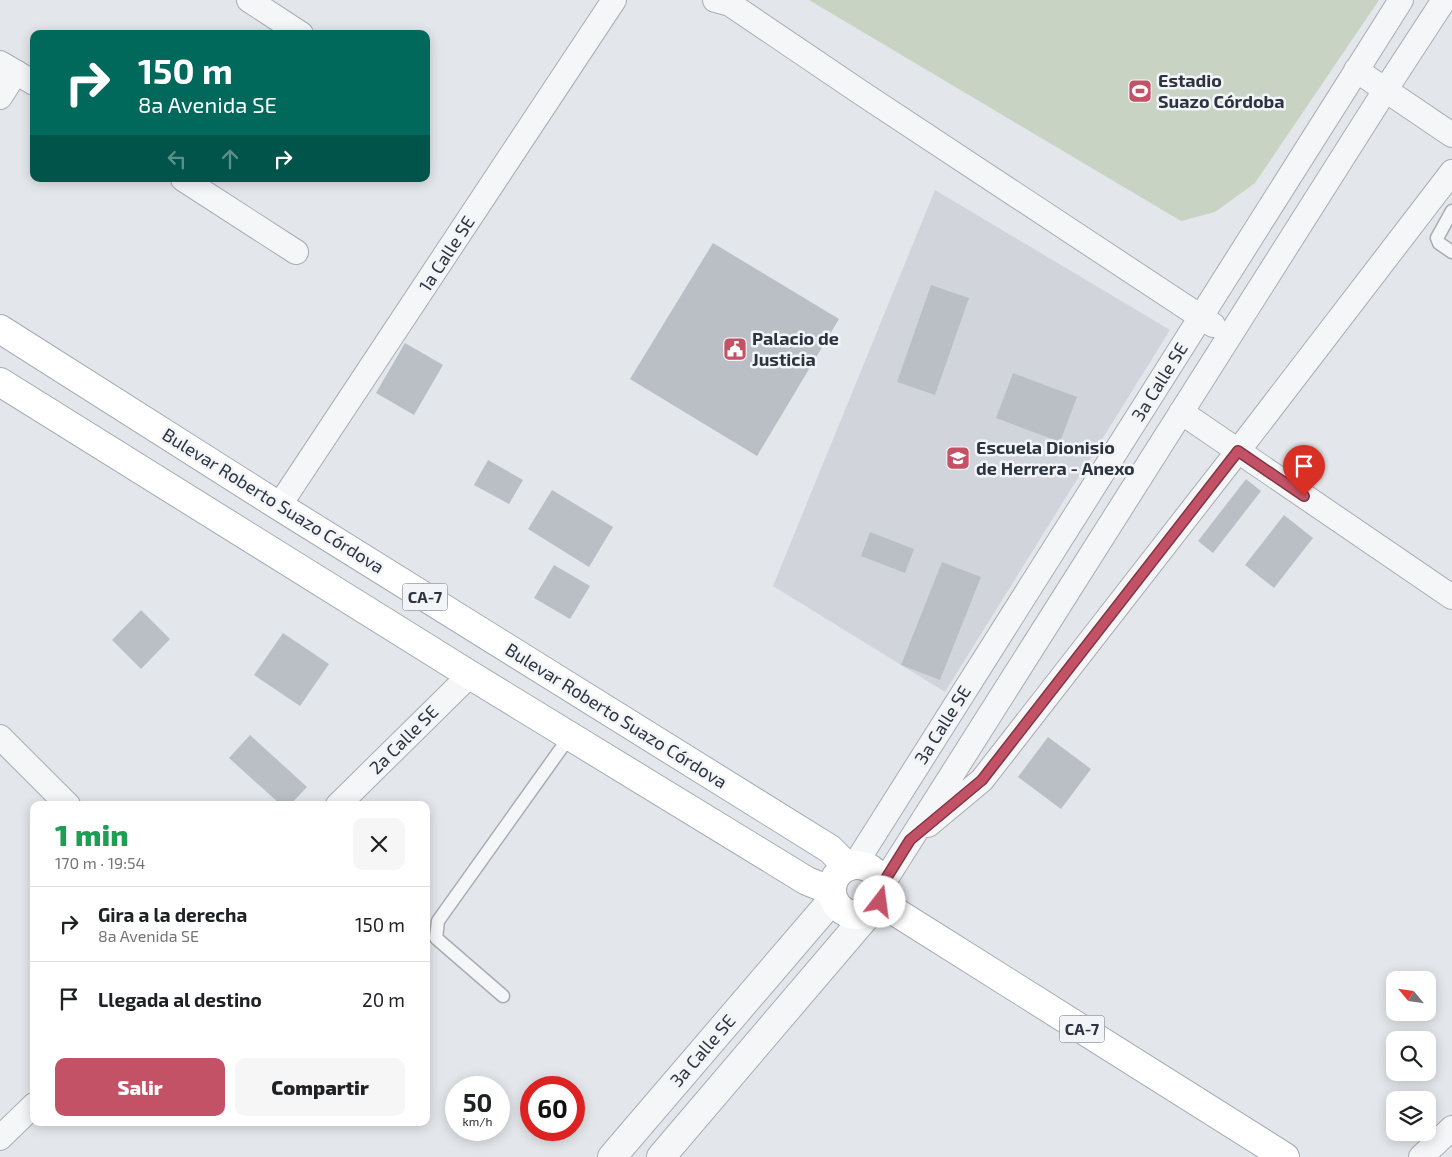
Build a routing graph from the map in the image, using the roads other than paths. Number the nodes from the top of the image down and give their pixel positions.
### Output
1 (249, 0) edge
2 (614, 0) edge
3 (1401, 0) edge
4 (1444, 0) edge
5 (725, 1) edge
6 (295, 30) edge
7 (1356, 70) junction
8 (17, 73) edge
9 (1386, 89) junction
10 (0, 97) edge
11 (1452, 135) edge
12 (1452, 172) edge
13 (188, 182) edge
14 (1452, 211) edge
15 (296, 252) dead end
16 (1452, 252) edge
17 (1200, 317) junction
18 (0, 329) edge
19 (1229, 336) junction
20 (0, 382) edge
21 (1181, 412) junction
22 (1238, 451) junction
23 (280, 506) junction
24 (1452, 597) edge
25 (470, 674) junction
26 (570, 736) junction
27 (0, 737) edge
28 (64, 801) edge
29 (342, 801) edge
30 (910, 840) junction
31 (851, 866) junction
32 (833, 895) junction
33 (876, 900) junction
34 (503, 996) dead end
35 (30, 1109) edge
36 (1452, 1128) edge
37 (0, 1138) edge
38 (612, 1157) edge
39 (661, 1157) edge
40 (1285, 1157) edge
41 (1421, 1157) edge

1 - 6 street
2 - 23 street, 1a Calle SE
3 - 7 street, 3a Calle SE
4 - 9 street, 3a Calle SE
5 - 17 street
7 - 9 street
7 - 17 street, 3a Calle SE
8 - 10 street
9 - 11 street
9 - 19 street, 3a Calle SE
12 - 22 street, 3a Calle SE
13 - 15 street
14 - 16 lane
17 - 19 street
17 - 31 street, 3a Calle SE
18 - 23 main road, Bulevar Roberto Suazo Córdova / CA-7
19 - 21 street, 3a Calle SE
20 - 25 main road, Bulevar Roberto Suazo Córdova / CA-7
21 - 22 street
21 - 30 street, 3a Calle SE
22 - 24 street
22 - 30 street, 3a Calle SE
23 - 31 main road, Bulevar Roberto Suazo Córdova / CA-7
25 - 26 main road, Bulevar Roberto Suazo Córdova / CA-7
25 - 29 street, 2a Calle SE
26 - 32 main road, Bulevar Roberto Suazo Córdova / CA-7
26 - 34 lane
27 - 28 street
30 - 33 street, 3a Calle SE
31 - 32 main road
31 - 33 main road, Bulevar Roberto Suazo Córdova / CA-7
32 - 33 main road, Bulevar Roberto Suazo Córdova / CA-7
32 - 38 street, 3a Calle SE
33 - 39 street, 3a Calle SE
33 - 40 main road, Bulevar Roberto Suazo Córdova / CA-7
35 - 37 street
36 - 41 street

